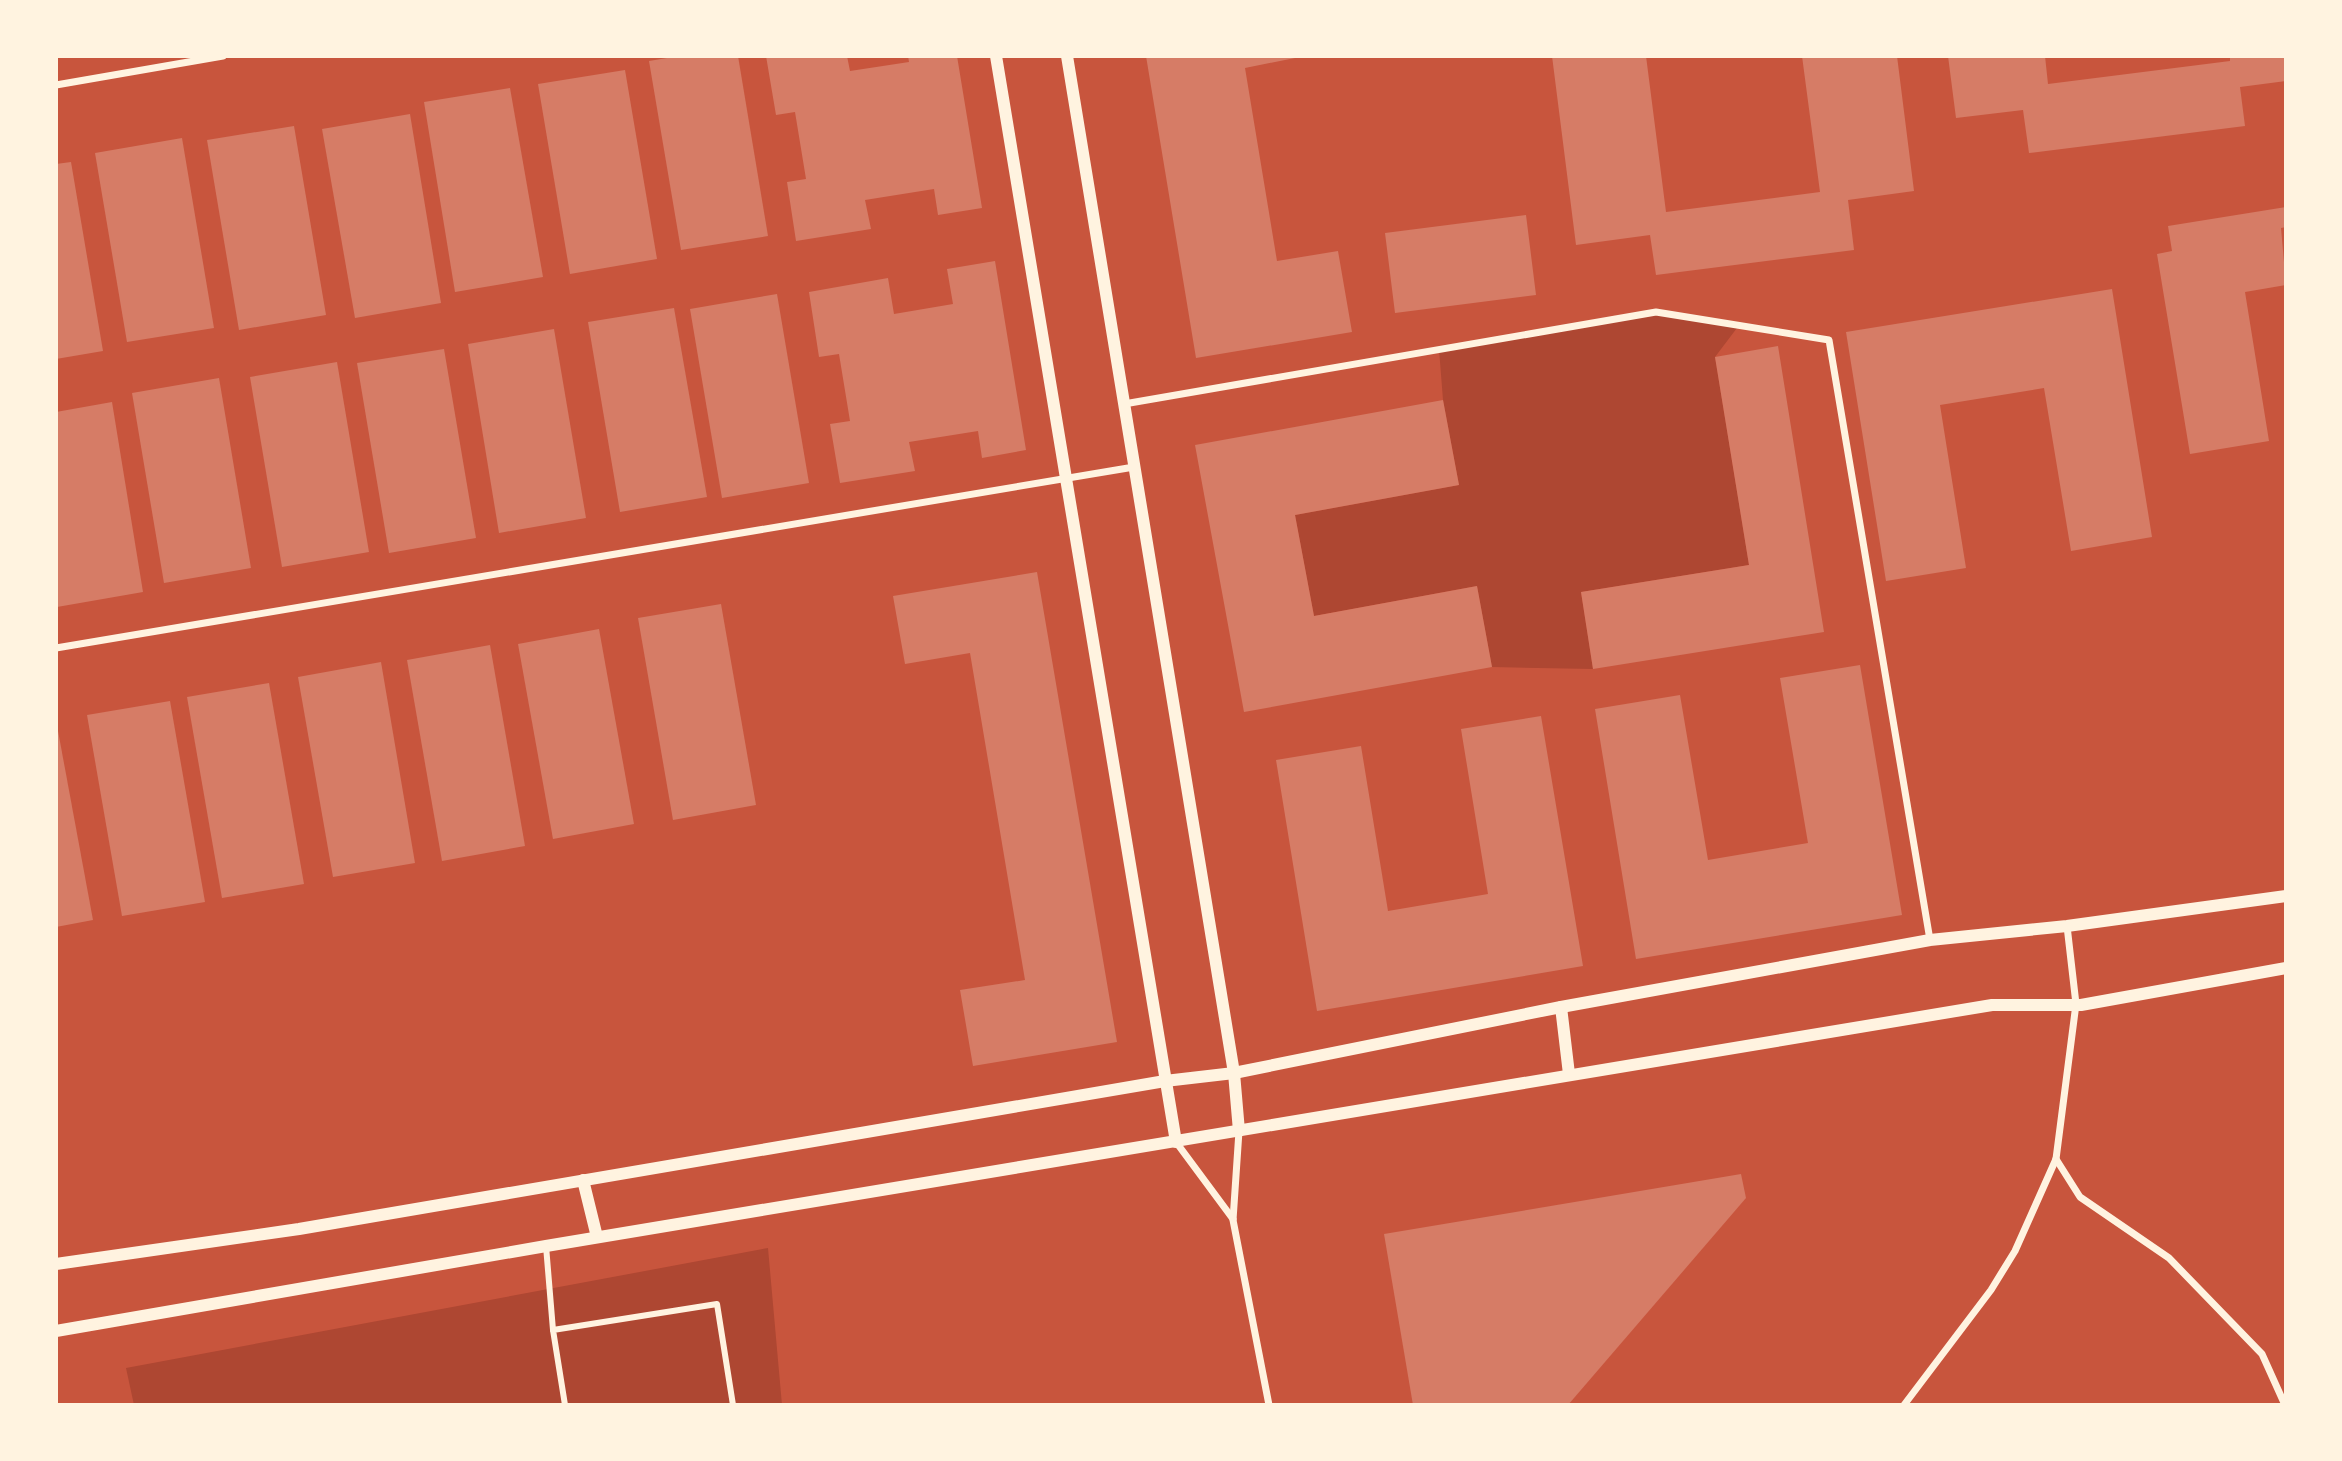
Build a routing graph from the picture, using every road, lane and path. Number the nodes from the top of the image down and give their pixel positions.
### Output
1 (223, 56) edge
2 (996, 56) edge
3 (1068, 56) edge
4 (56, 85) edge
5 (1124, 404) junction
6 (1135, 467) junction
7 (1068, 478) junction
8 (56, 648) edge
9 (2286, 895) edge
10 (2067, 926) junction
11 (1930, 940) junction
12 (2286, 968) edge
13 (2076, 1004) junction
14 (1561, 1007) junction
15 (1234, 1073) junction
16 (1569, 1074) junction
17 (1165, 1081) junction
18 (1239, 1131) junction
19 (1176, 1142) junction
20 (2056, 1159) junction
21 (583, 1180) junction
22 (1233, 1220) junction
23 (597, 1237) junction
24 (546, 1245) junction
25 (56, 1264) edge
26 (553, 1330) junction
27 (56, 1331) edge
28 (565, 1405) edge
29 (733, 1405) edge
30 (1269, 1405) edge
31 (1904, 1405) edge
32 (2285, 1405) edge

1 - 4 street
2 - 7 street
3 - 5 street
5 - 6 street
5 - 11 street
6 - 7 street
6 - 15 street
7 - 8 street
7 - 17 street
9 - 10 street
10 - 11 street
10 - 13 street
11 - 14 street
12 - 13 street
13 - 16 street
13 - 20 street
14 - 15 street
14 - 16 street
15 - 17 street
15 - 18 street
16 - 18 street
17 - 19 street
17 - 21 street
18 - 19 street
18 - 22 street
19 - 22 street
19 - 23 street
20 - 31 street
20 - 32 street
21 - 23 street
21 - 25 street
22 - 30 street
23 - 24 street
24 - 26 street
24 - 27 street
26 - 28 street
26 - 29 street

